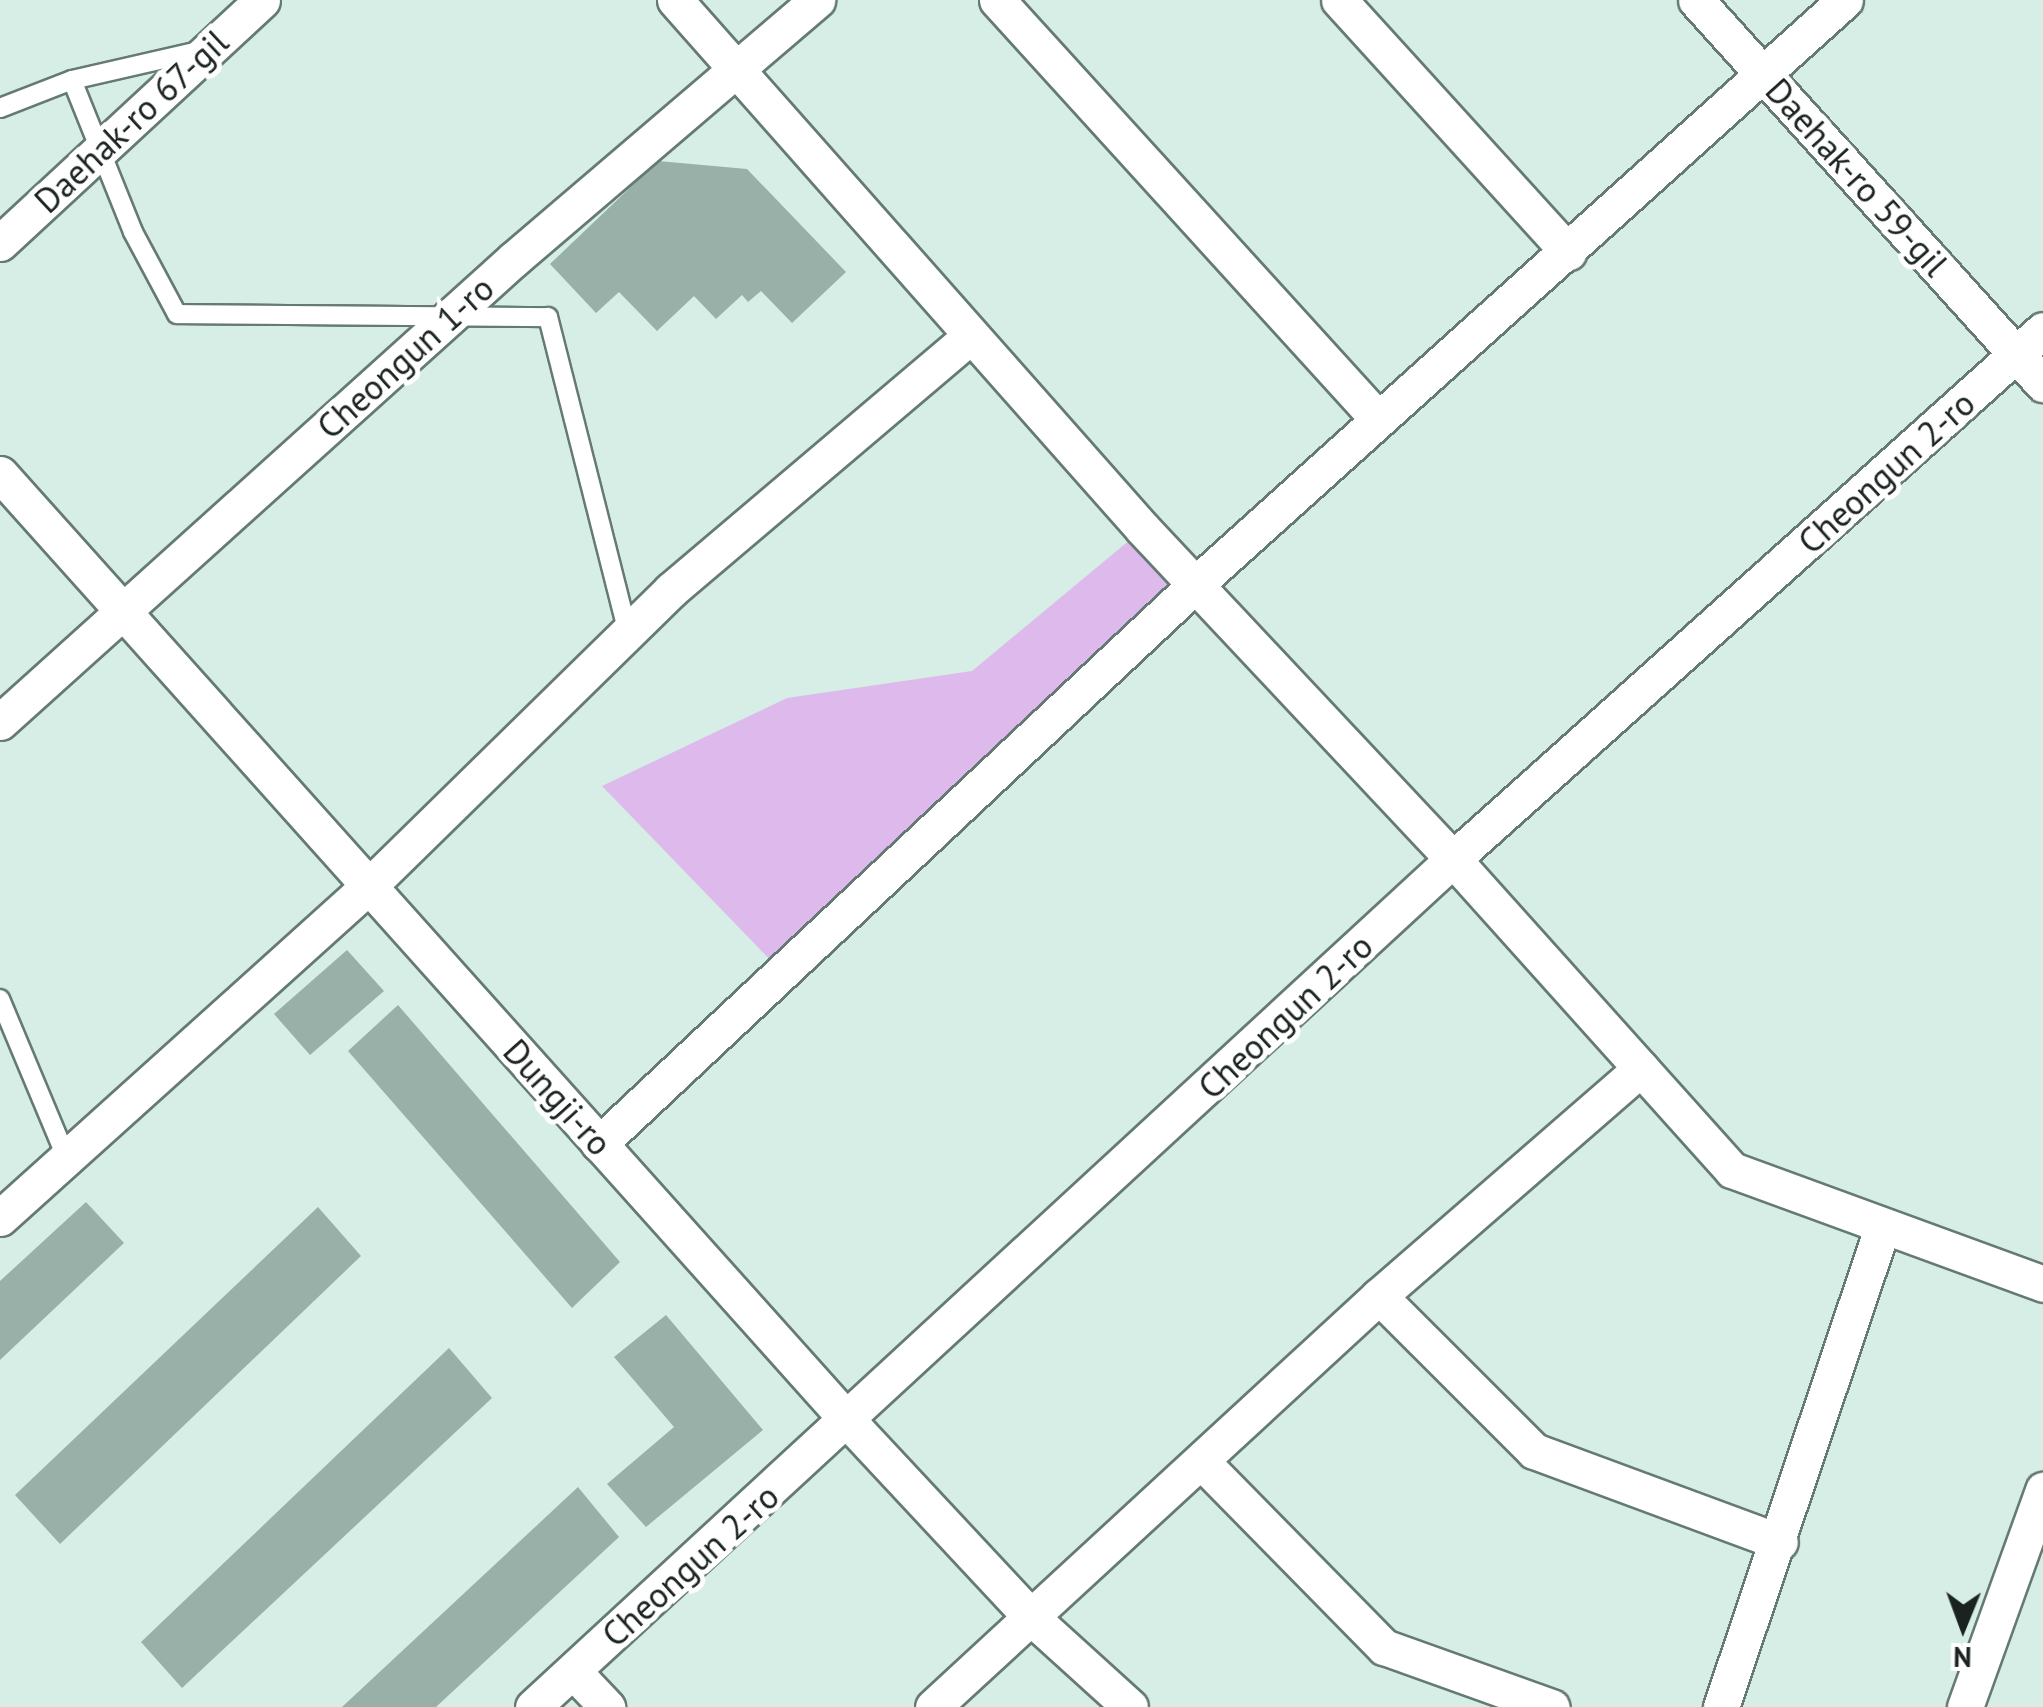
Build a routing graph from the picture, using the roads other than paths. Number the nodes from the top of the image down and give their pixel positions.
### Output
1 (262, 0) edge
2 (675, 0) edge
3 (817, 0) edge
4 (997, 0) edge
5 (1338, 0) edge
6 (1696, 0) edge
7 (1845, 0) edge
8 (209, 49) junction
9 (738, 72) junction
10 (1764, 74) junction
11 (72, 80) junction
12 (0, 108) edge
13 (101, 150) junction
14 (0, 242) edge
15 (1568, 252) junction
16 (450, 316) junction
17 (971, 336) junction
18 (2030, 342) edge
19 (2043, 384) edge
20 (1378, 419) junction
21 (0, 474) edge
22 (1196, 584) junction
23 (122, 611) junction
24 (628, 633) junction
25 (0, 722) edge
26 (1454, 859) junction
27 (369, 886) junction
28 (0, 999) edge
29 (1642, 1068) junction
30 (600, 1144) junction
31 (66, 1157) junction
32 (0, 1218) edge
33 (1884, 1225) junction
34 (2043, 1284) edge
35 (1379, 1296) junction
36 (849, 1422) junction
37 (1204, 1464) junction
38 (2043, 1490) edge
39 (1780, 1542) junction
40 (1032, 1618) junction
41 (572, 1671) junction
42 (533, 1707) edge
43 (607, 1707) edge
44 (933, 1707) edge
45 (1130, 1707) edge
46 (1552, 1707) edge
47 (1721, 1707) edge
48 (1966, 1707) edge

1 - 8 street, Daehak-ro 67-gil
2 - 9 street
3 - 9 street, Cheongun 1-ro
4 - 20 street
5 - 15 street
6 - 10 street, Daehak-ro 59-gil
7 - 10 street
8 - 11 lane
8 - 13 street, Daehak-ro 67-gil
9 - 16 street, Cheongun 1-ro
9 - 17 street
10 - 15 street
10 - 18 street, Daehak-ro 59-gil
11 - 12 lane
11 - 13 lane
13 - 14 street, Daehak-ro 67-gil
13 - 16 lane
15 - 20 street
16 - 23 street, Cheongun 1-ro
16 - 24 lane
17 - 22 street
17 - 24 street
18 - 19 street, Daehak-ro 59-gil
18 - 26 street, Cheongun 2-ro
20 - 22 street
21 - 23 street, Dungji-ro
22 - 26 street
22 - 30 street
23 - 25 street, Cheongun 1-ro
23 - 27 street, Dungji-ro
24 - 27 street
26 - 29 street
26 - 36 street, Cheongun 2-ro
27 - 30 street, Dungji-ro
27 - 31 street
28 - 31 lane
29 - 33 street
29 - 35 street
30 - 36 street, Dungji-ro
31 - 32 street
33 - 34 street
33 - 39 street
35 - 37 street
35 - 39 street
36 - 40 street, Dungji-ro
36 - 41 street, Cheongun 2-ro
37 - 40 street
37 - 46 street
38 - 48 street
39 - 47 street
40 - 44 street
40 - 45 street, Dungji-ro
41 - 42 street, Cheongun 2-ro
41 - 43 street

